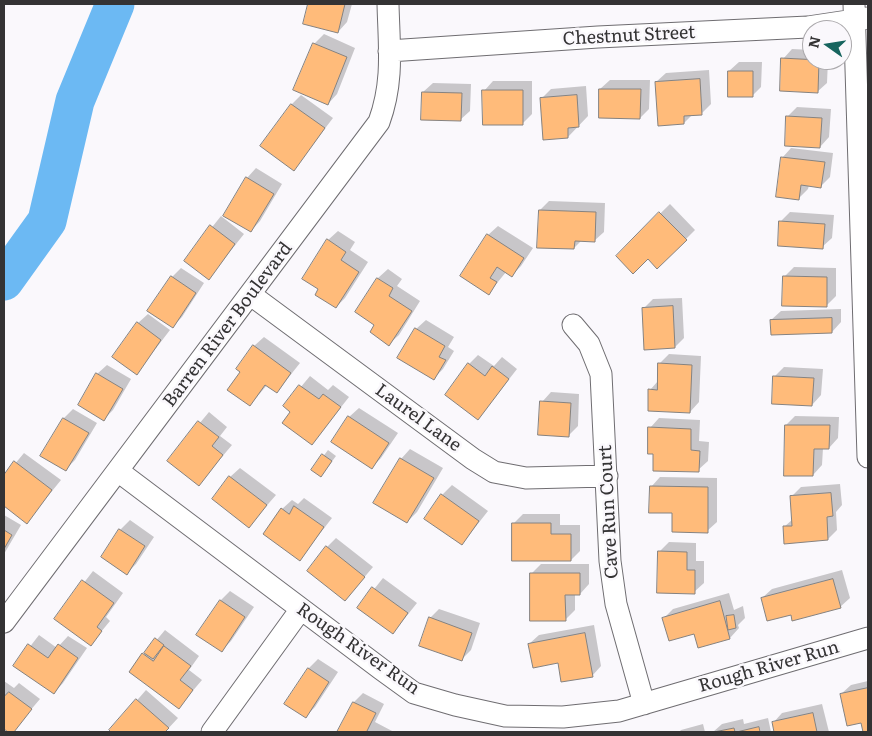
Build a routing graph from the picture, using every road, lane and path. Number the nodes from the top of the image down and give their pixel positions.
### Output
1 (388, 4) edge
2 (859, 14) edge
3 (389, 51) junction
4 (251, 295) junction
5 (573, 326) dead end
6 (867, 406) edge
7 (868, 457) edge
8 (118, 471) junction
9 (607, 476) junction
10 (301, 609) junction
11 (4, 622) edge
12 (868, 638) edge
13 (644, 704) junction
14 (212, 732) edge

1 - 3 street, Barren River Boulevard
2 - 3 street, Chestnut Street
2 - 6 street
3 - 4 street, Barren River Boulevard
4 - 8 street, Barren River Boulevard
4 - 9 street, Laurel Lane
5 - 9 street, Cave Run Court
6 - 7 street
8 - 10 street, Rough River Run
8 - 11 street, Barren River Boulevard
9 - 13 street, Cave Run Court
10 - 13 street, Rough River Run
10 - 14 street
12 - 13 street, Rough River Run

